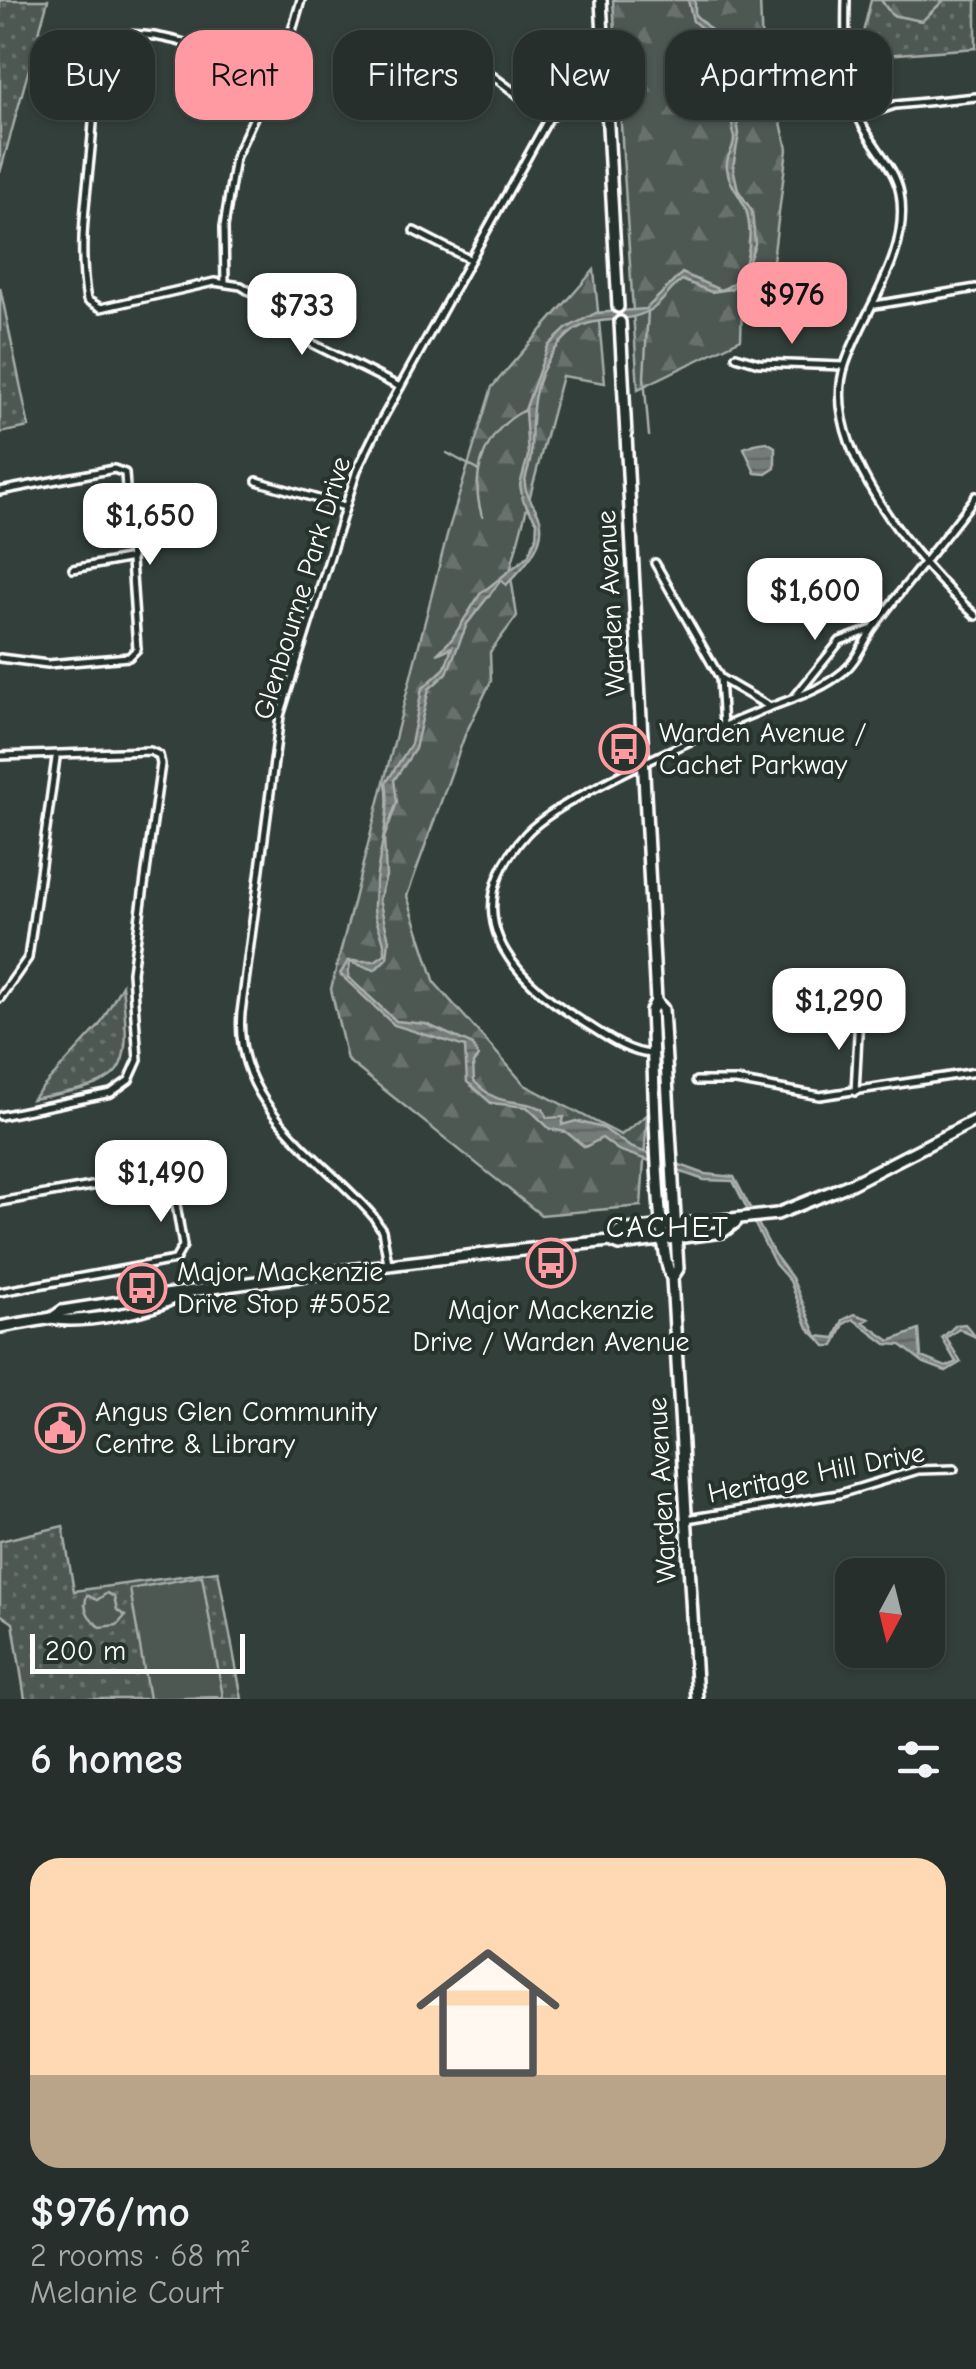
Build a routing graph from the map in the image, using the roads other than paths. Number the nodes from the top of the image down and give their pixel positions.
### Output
1 (302, 0) edge
2 (601, 0) edge
3 (846, 0) edge
4 (290, 30) edge
5 (603, 30) edge
6 (847, 30) edge
7 (175, 41) edge
8 (976, 98) edge
9 (892, 106) edge
10 (254, 120) edge
11 (548, 120) edge
12 (608, 120) edge
13 (860, 120) edge
14 (414, 231) dead end
15 (469, 260) junction
16 (225, 283) junction
17 (976, 288) edge
18 (875, 305) junction
19 (618, 307) dead end
20 (620, 322) dead end
21 (736, 356) dead end
22 (844, 366) junction
23 (400, 387) junction
24 (257, 481) dead end
25 (0, 491) edge
26 (976, 496) edge
27 (345, 507) junction
28 (132, 558) junction
29 (656, 563) dead end
30 (925, 565) junction
31 (73, 569) dead end
32 (976, 616) edge
33 (872, 630) junction
34 (0, 658) edge
35 (720, 678) junction
36 (792, 700) junction
37 (770, 707) junction
38 (723, 728) junction
39 (0, 756) edge
40 (56, 756) junction
41 (642, 767) junction
42 (0, 998) edge
43 (656, 1001) junction
44 (858, 1015) dead end
45 (654, 1055) junction
46 (976, 1072) edge
47 (696, 1082) dead end
48 (855, 1092) junction
49 (0, 1116) edge
50 (976, 1120) edge
51 (0, 1202) edge
52 (736, 1222) junction
53 (676, 1224) junction
54 (662, 1226) junction
55 (677, 1238) junction
56 (663, 1239) junction
57 (610, 1241) junction
58 (388, 1263) junction
59 (672, 1278) junction
60 (0, 1292) edge
61 (0, 1327) edge
62 (954, 1469) dead end
63 (686, 1519) junction
64 (697, 1699) edge

1 - 4 street
2 - 5 main road
3 - 6 street
7 - 16 street
8 - 9 street
10 - 16 street
11 - 15 street, Glenbourne Park Drive
12 - 19 main road
13 - 18 street
14 - 15 street
15 - 23 street, Glenbourne Park Drive
16 - 23 street
17 - 18 street
18 - 22 street
20 - 41 main road, Warden Avenue
21 - 22 street
22 - 30 street
23 - 27 street, Glenbourne Park Drive
24 - 27 street
25 - 28 street
26 - 30 street
27 - 58 street, Glenbourne Park Drive
28 - 31 street
28 - 34 street
29 - 35 street
30 - 32 street
30 - 33 street
33 - 36 street
33 - 36 street
35 - 37 street
35 - 38 street
36 - 37 street
37 - 38 street
38 - 41 street
39 - 40 street
40 - 42 street
40 - 49 street
41 - 43 main road, Warden Avenue
41 - 45 street
43 - 45 main road, Warden Avenue
43 - 53 main road, Warden Avenue
44 - 48 street
45 - 54 main road, Warden Avenue
46 - 48 street
47 - 48 street
50 - 52 main road
51 - 60 street
52 - 53 main road
52 - 55 main road
53 - 54 main road
53 - 55 main road, Warden Avenue
54 - 56 main road, Warden Avenue
54 - 57 main road
55 - 56 main road
55 - 59 main road, Warden Avenue
56 - 57 main road
56 - 59 main road, Warden Avenue
57 - 58 main road
58 - 61 main road
59 - 63 main road, Warden Avenue
62 - 63 street, Heritage Hill Drive
63 - 64 main road, Warden Avenue

